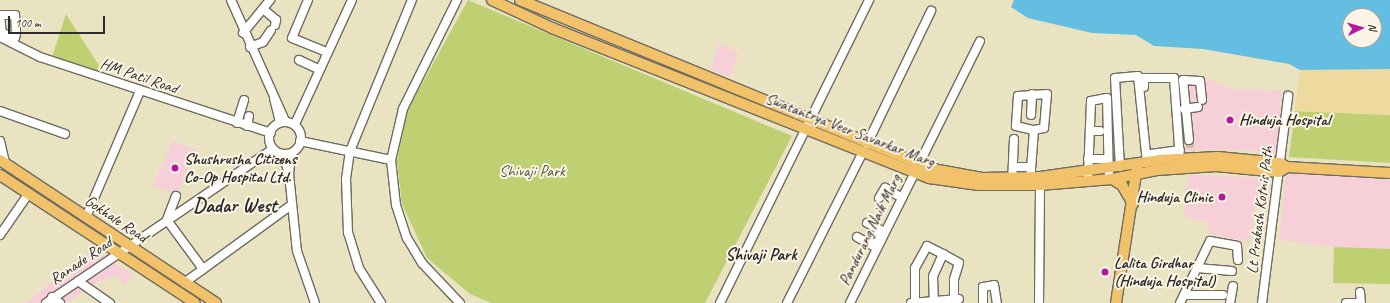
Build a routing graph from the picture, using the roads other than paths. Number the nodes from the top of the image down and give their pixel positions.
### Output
1 (231, 0) edge
2 (270, 0) edge
3 (308, 0) edge
4 (352, 0) edge
5 (412, 0) edge
6 (458, 0) edge
7 (492, 0) edge
8 (520, 0) edge
9 (869, 0) edge
10 (263, 9) junction
11 (931, 11) dead end
12 (243, 33) junction
13 (0, 37) edge
14 (980, 41) dead end
15 (250, 48) junction
16 (326, 52) junction
17 (299, 60) dead end
18 (314, 66) junction
19 (140, 91) junction
20 (1032, 94) junction
21 (1288, 96) dead end
22 (244, 100) dead end
23 (1184, 109) junction
24 (0, 111) edge
25 (1031, 115) dead end
26 (242, 118) junction
27 (810, 120) junction
28 (287, 123) junction
29 (1034, 130) junction
30 (805, 131) junction
31 (1090, 131) junction
32 (1100, 131) dead end
33 (271, 133) junction
34 (65, 134) dead end
35 (1014, 139) dead end
36 (1189, 140) tunnel mouth
37 (0, 141) edge
38 (300, 141) junction
39 (867, 144) junction
40 (273, 149) junction
41 (350, 150) junction
42 (862, 154) junction
43 (287, 155) junction
44 (1180, 155) junction
45 (1108, 158) junction
46 (1088, 159) junction
47 (1150, 159) junction
48 (391, 160) junction
49 (2, 161) edge
50 (919, 165) junction
51 (1120, 167) junction
52 (1282, 167) junction
53 (1137, 169) junction
54 (1390, 173) edge
55 (914, 174) junction
56 (0, 175) edge
57 (1012, 176) junction
58 (1030, 176) junction
59 (1110, 176) junction
60 (1088, 177) junction
61 (1040, 181) junction
62 (29, 193) junction
63 (176, 196) dead end
64 (879, 198) dead end
65 (902, 198) junction
66 (1133, 204) junction
67 (290, 206) junction
68 (86, 217) junction
69 (167, 220) junction
70 (867, 223) dead end
71 (882, 231) junction
72 (0, 235) edge
73 (857, 237) dead end
74 (129, 246) junction
75 (875, 246) junction
76 (119, 252) junction
77 (943, 254) junction
78 (1238, 260) dead end
79 (1197, 268) junction
80 (203, 269) junction
81 (1232, 271) dead end
82 (78, 281) junction
83 (184, 283) junction
84 (1233, 286) dead end
85 (1360, 292) dead end
86 (1184, 295) junction
87 (1223, 295) dead end
88 (49, 300) edge
89 (934, 300) junction
90 (912, 302) edge
91 (60, 303) edge
92 (110, 303) edge
93 (195, 303) edge
94 (216, 303) edge
95 (315, 303) edge
96 (381, 303) edge
97 (460, 303) edge
98 (720, 303) edge
99 (787, 303) edge
100 (850, 303) edge
101 (983, 303) edge
102 (997, 303) edge
103 (1039, 303) edge
104 (1116, 303) edge
105 (1180, 303) edge
106 (1230, 303) edge
107 (1262, 303) edge
108 (1346, 303) edge
109 (1355, 303) edge
110 (1361, 303) edge

1 - 12 street
2 - 10 street
3 - 16 street
4 - 16 street
5 - 41 street
6 - 48 street
7 - 30 main road, Swatantrya Veer Savarkar Marg
8 - 27 main road, Swatantrya Veer Savarkar Marg
9 - 27 street
10 - 12 street
10 - 15 street
11 - 39 street
12 - 15 street
13 - 19 street, HM Patil Road
14 - 50 street, Pandurang Naik Marg
15 - 28 street
16 - 18 street
17 - 18 street
18 - 28 street
19 - 26 street, HM Patil Road
19 - 68 street
20 - 25 street
20 - 29 street
20 - 29 street
21 - 52 street, Lt Prakash Kotnis Path
22 - 26 street
23 - 23 street
23 - 36 street
24 - 34 street
26 - 33 street, HM Patil Road
27 - 30 street
27 - 39 main road, Swatantrya Veer Savarkar Marg
28 - 33 street
28 - 38 street
29 - 58 street
30 - 42 main road, Swatantrya Veer Savarkar Marg
30 - 98 street
31 - 32 street
31 - 45 street
31 - 46 street
33 - 40 street
35 - 57 street
37 - 49 street
38 - 41 street
38 - 43 street
39 - 50 main road, Swatantrya Veer Savarkar Marg
40 - 43 street
40 - 69 street, Ranade Road
41 - 48 street
41 - 96 street
42 - 55 main road, Swatantrya Veer Savarkar Marg
42 - 99 street
43 - 67 street
44 - 47 main road, Swatantrya Veer Savarkar Marg
44 - 47 street
44 - 52 main road, Swatantrya Veer Savarkar Marg
45 - 46 street
45 - 59 street
46 - 60 street
47 - 51 street
47 - 53 main road, Swatantrya Veer Savarkar Marg
48 - 97 street
49 - 68 main road, Gokhale Road
50 - 55 street, Pandurang Naik Marg
50 - 57 main road, Swatantrya Veer Savarkar Marg
51 - 53 main road, Swatantrya Veer Savarkar Marg
51 - 59 main road, Swatantrya Veer Savarkar Marg
52 - 53 main road, Swatantrya Veer Savarkar Marg
52 - 54 main road, Swatantrya Veer Savarkar Marg
52 - 107 street, Lt Prakash Kotnis Path
53 - 59 main road, Swatantrya Veer Savarkar Marg
53 - 66 main road
55 - 57 main road, Swatantrya Veer Savarkar Marg
55 - 65 street, Pandurang Naik Marg
56 - 62 main road, Gokhale Road
57 - 58 main road, Swatantrya Veer Savarkar Marg
57 - 58 street
58 - 61 main road, Swatantrya Veer Savarkar Marg
59 - 60 main road, Swatantrya Veer Savarkar Marg
59 - 66 main road
60 - 61 main road, Swatantrya Veer Savarkar Marg
61 - 103 street
62 - 72 street
62 - 76 main road, Gokhale Road
63 - 69 street
64 - 65 street
65 - 71 street, Pandurang Naik Marg
66 - 104 main road
67 - 80 street
67 - 95 street
68 - 74 main road, Gokhale Road
69 - 74 street, Ranade Road
69 - 80 street
70 - 71 street
71 - 75 street, Pandurang Naik Marg
73 - 75 street
74 - 76 street, Ranade Road
74 - 83 main road, Gokhale Road
75 - 100 street, Pandurang Naik Marg
76 - 82 street, Ranade Road
76 - 93 main road, Gokhale Road
77 - 89 street
77 - 89 street
77 - 90 street
78 - 79 street
79 - 81 street
79 - 86 street
80 - 83 street
82 - 88 street, Ranade Road
82 - 92 street
83 - 94 main road, Gokhale Road
84 - 106 street
85 - 110 street
86 - 87 street
86 - 105 street
88 - 91 street
89 - 90 street
101 - 102 street
108 - 109 street

